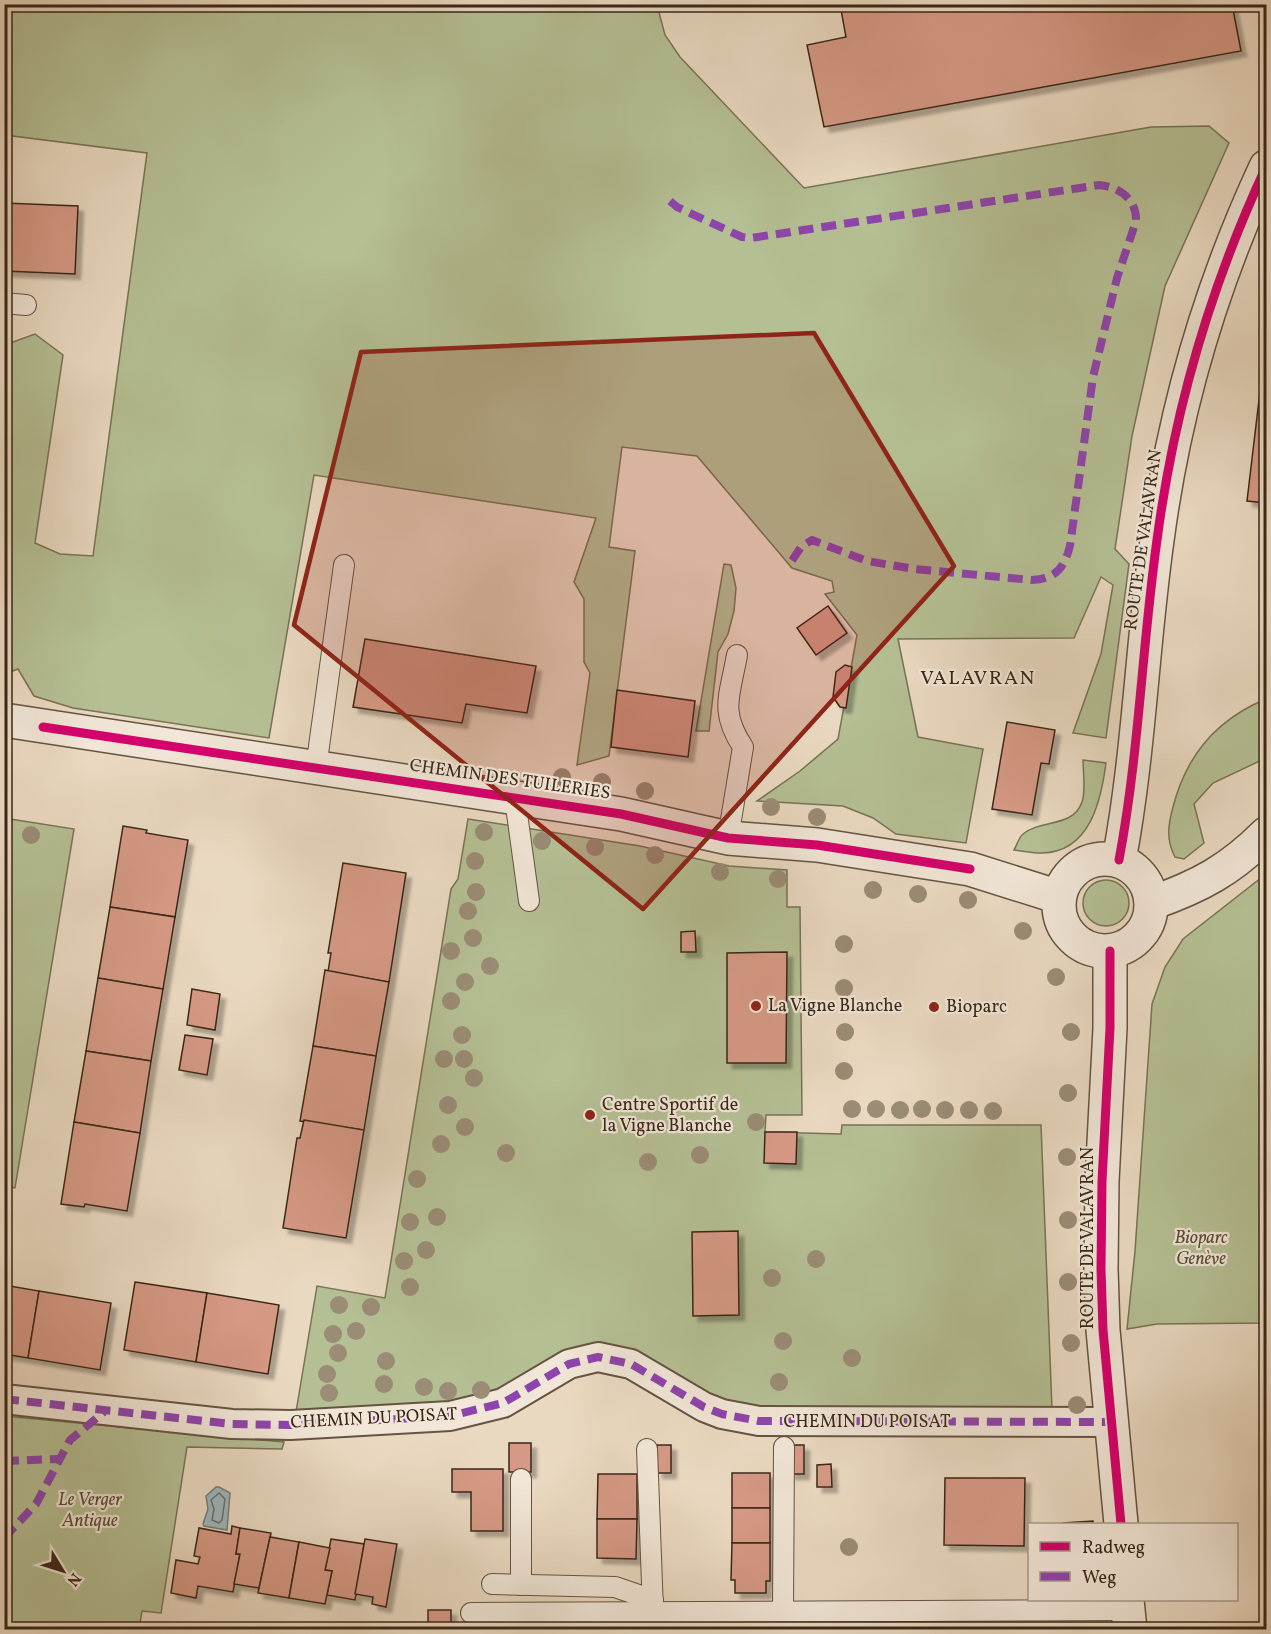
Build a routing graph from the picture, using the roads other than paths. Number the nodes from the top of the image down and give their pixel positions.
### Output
1 (1266, 167) edge
2 (4, 303) edge
3 (26, 305) dead end
4 (344, 565) dead end
5 (741, 666) dead end
6 (4, 720) edge
7 (316, 768) junction
8 (515, 799) junction
9 (1266, 834) edge
10 (728, 838) junction
11 (1119, 860) junction
12 (1059, 897) junction
13 (529, 901) dead end
14 (1152, 903) junction
15 (1110, 951) junction
16 (4, 1399) edge
17 (1112, 1422) junction
18 (784, 1447) dead end
19 (647, 1449) dead end
20 (521, 1479) dead end
21 (1121, 1523) edge
22 (492, 1584) dead end
23 (521, 1585) junction
24 (653, 1605) junction
25 (783, 1610) junction
26 (471, 1612) dead end
27 (1128, 1613) edge
28 (514, 1621) edge

1 - 11 street, ROUTE DE VALAVRAN
2 - 3 lane
4 - 7 lane
5 - 10 lane
6 - 7 street, CHEMIN DES TUILERIES
7 - 8 street, CHEMIN DES TUILERIES
8 - 10 street, CHEMIN DES TUILERIES
8 - 13 lane
9 - 14 street
10 - 12 street, CHEMIN DES TUILERIES
11 - 12 street
11 - 14 street
12 - 15 street
14 - 15 street
15 - 17 street, ROUTE DE VALAVRAN
16 - 17 street, CHEMIN DU POISAT
17 - 21 street, ROUTE DE VALAVRAN
18 - 25 lane
19 - 24 lane
20 - 23 lane
22 - 23 lane
23 - 24 lane
24 - 25 lane
24 - 28 lane
25 - 27 lane
26 - 28 lane

